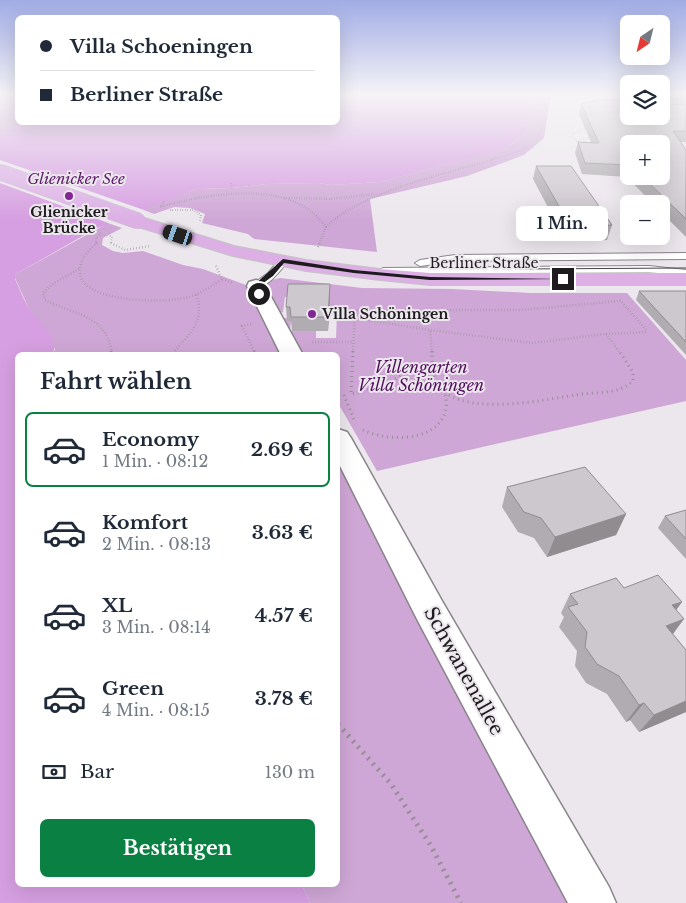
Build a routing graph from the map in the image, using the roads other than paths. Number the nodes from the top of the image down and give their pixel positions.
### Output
1 (0, 172) edge
2 (686, 256) edge
3 (315, 257) junction
4 (283, 261) junction
5 (415, 263) junction
6 (686, 263) edge
7 (354, 272) junction
8 (686, 273) edge
9 (686, 279) edge
10 (256, 286) joint
11 (290, 352) edge
12 (340, 442) edge
13 (593, 903) edge

1 - 4 main road, Berliner Straße, bridge
2 - 5 lane
3 - 4 main road, Berliner Straße
3 - 5 main road, Berliner Straße
3 - 7 main road, Berliner Straße
4 - 10 lane
5 - 6 main road, Berliner Straße
7 - 8 lane
7 - 9 main road, Berliner Straße
10 - 11 street
12 - 13 street, Schwanenallee

